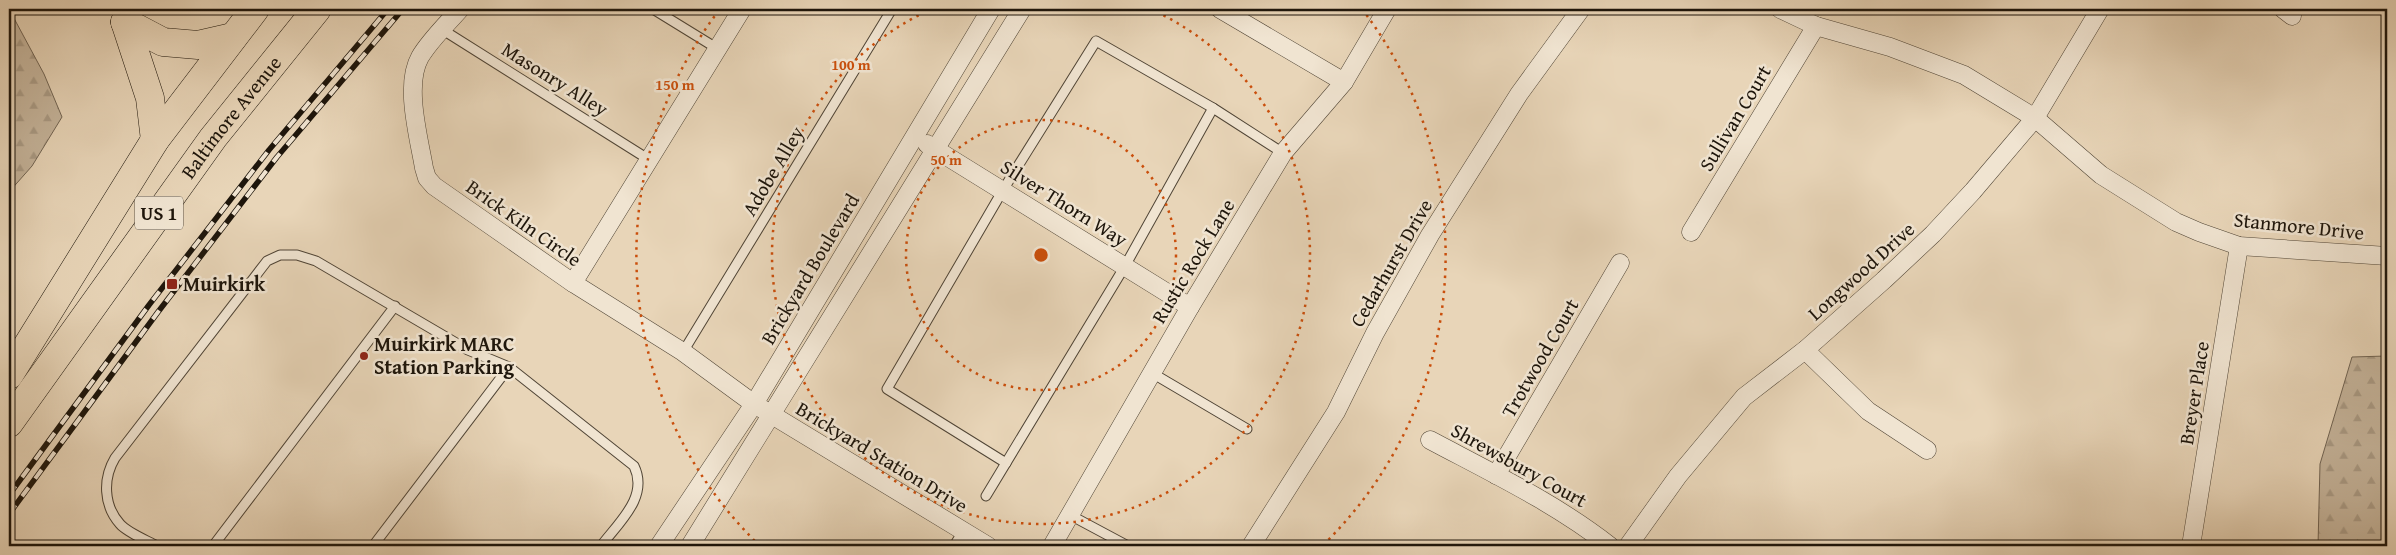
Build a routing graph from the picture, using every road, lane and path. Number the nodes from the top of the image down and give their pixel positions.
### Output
1 (255, 9) edge
2 (317, 9) edge
3 (460, 9) edge
4 (653, 9) edge
5 (742, 9) edge
6 (892, 9) edge
7 (991, 9) edge
8 (1022, 9) edge
9 (1220, 9) edge
10 (1387, 9) edge
11 (1581, 9) edge
12 (1780, 9) edge
13 (2100, 9) edge
14 (1816, 26) junction
15 (443, 30) junction
16 (233, 37) junction
17 (718, 48) junction
18 (1344, 82) junction
19 (1213, 108) junction
20 (2035, 118) junction
21 (914, 138) junction
22 (155, 140) junction
23 (936, 149) junction
24 (1283, 153) junction
25 (648, 158) junction
26 (1002, 190) junction
27 (1691, 232) dead end
28 (2239, 246) junction
29 (2387, 256) edge
30 (1620, 263) dead end
31 (1125, 266) junction
32 (573, 283) junction
33 (395, 306) junction
34 (1190, 306) junction
35 (1805, 350) junction
36 (683, 352) junction
37 (509, 367) junction
38 (1152, 373) junction
39 (9, 375) edge
40 (754, 404) junction
41 (772, 415) junction
42 (9, 423) edge
43 (1247, 428) dead end
44 (1430, 440) dead end
45 (1928, 450) dead end
46 (1006, 463) junction
47 (1496, 475) junction
48 (986, 496) dead end
49 (1070, 515) junction
50 (963, 531) junction
51 (157, 546) edge
52 (213, 546) edge
53 (373, 546) edge
54 (602, 546) edge
55 (659, 546) edge
56 (690, 546) edge
57 (954, 546) edge
58 (988, 546) edge
59 (1052, 546) edge
60 (1128, 546) edge
61 (1251, 546) edge
62 (1610, 546) edge
63 (1628, 546) edge
64 (2191, 546) edge

1 - 16 main road, US 1
2 - 42 main road, Baltimore Avenue / US 1
3 - 15 street, Brick Kiln Circle
4 - 17 lane
5 - 17 street
6 - 36 lane, Adobe Alley
7 - 21 street, Brickyard Boulevard
8 - 23 street
9 - 18 street
10 - 18 street, Rustic Rock Lane
11 - 61 street, Cedarhurst Drive
12 - 14 street, Stanmore Drive
13 - 20 street, Longwood Drive
14 - 20 street, Stanmore Drive
14 - 27 street, Sullivan Court
15 - 25 lane, Masonry Alley
15 - 32 street, Brick Kiln Circle
16 - 22 main road, US 1
16 - 22 main road
17 - 25 street
18 - 24 street, Rustic Rock Lane
19 - 24 lane
19 - 26 lane
19 - 31 lane
20 - 28 street, Stanmore Drive
20 - 35 street, Longwood Drive
21 - 23 street, Silver Thorn Way
21 - 40 street, Brickyard Boulevard
22 - 39 main road, US 1
23 - 26 street, Silver Thorn Way
23 - 41 street
24 - 34 street, Rustic Rock Lane
25 - 32 street
26 - 31 street, Silver Thorn Way
26 - 46 lane
28 - 29 street, Stanmore Drive
28 - 64 street, Breyer Place
30 - 47 street, Trotwood Court
31 - 34 street, Silver Thorn Way
31 - 46 lane
32 - 36 street, Brick Kiln Circle
33 - 37 lane
33 - 51 lane
33 - 52 lane
34 - 38 street, Rustic Rock Lane
35 - 45 street
35 - 63 street, Longwood Drive
36 - 40 street, Brick Kiln Circle
37 - 53 lane
37 - 54 lane
38 - 43 lane
38 - 49 street, Rustic Rock Lane
40 - 41 street, Brickyard Station Drive
40 - 55 street, Brickyard Boulevard
41 - 50 street, Brickyard Station Drive
41 - 56 street
44 - 47 street, Shrewsbury Court
46 - 48 lane
47 - 62 street, Shrewsbury Court
49 - 59 street, Rustic Rock Lane
49 - 60 lane
50 - 57 lane
50 - 58 street, Brickyard Station Drive

